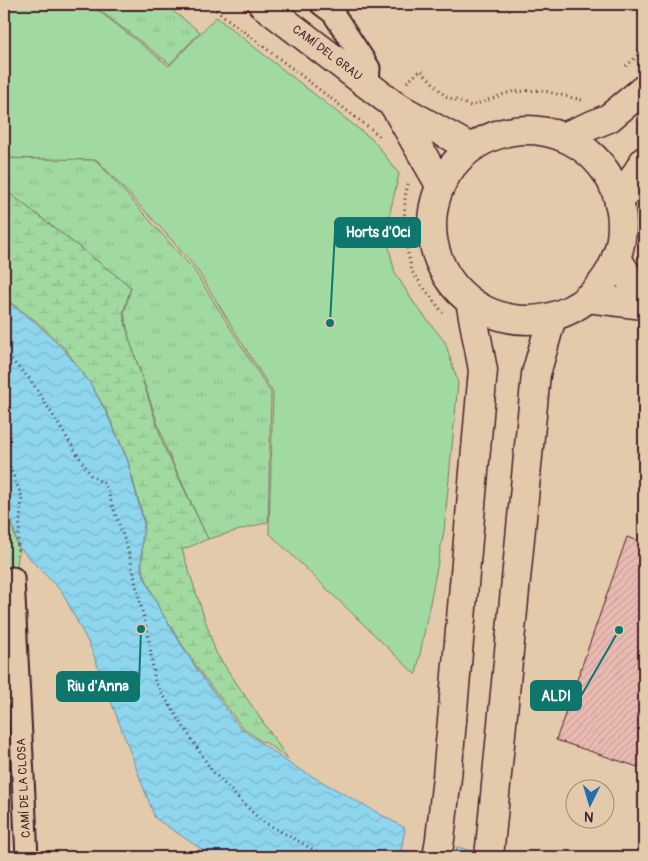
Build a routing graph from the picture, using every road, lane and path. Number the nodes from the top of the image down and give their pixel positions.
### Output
1 (208, 4) edge
2 (262, 4) edge
3 (321, 4) edge
4 (644, 50) edge
5 (622, 69) dead end
6 (644, 89) edge
7 (383, 97) junction
8 (586, 100) dead end
9 (364, 125) junction
10 (563, 137) junction
11 (385, 140) dead end
12 (471, 148) junction
13 (644, 161) edge
14 (410, 176) dead end
15 (440, 185) junction
16 (619, 203) junction
17 (616, 257) junction
18 (587, 298) junction
19 (470, 301) junction
20 (644, 304) edge
21 (552, 317) junction
22 (447, 319) dead end
23 (4, 353) edge
24 (4, 453) edge
25 (13, 578) joint
26 (439, 848) edge
27 (489, 855) edge
28 (27, 857) edge
29 (327, 857) edge

1 - 9 path
2 - 7 main road, CAMÍ DEL GRAU
3 - 7 street, CAMÍ DEL GRAU
4 - 5 path
6 - 10 main road
7 - 8 path
7 - 9 path
7 - 12 main road, CAMÍ DEL GRAU
7 - 15 main road, CAMÍ DEL GRAU
9 - 11 path
10 - 12 main road
10 - 16 main road
12 - 15 main road
13 - 16 main road
14 - 22 path
15 - 19 main road
16 - 17 main road
17 - 18 main road
17 - 20 main road
18 - 20 main road
18 - 21 main road
19 - 21 main road
19 - 26 main road
21 - 27 main road
23 - 29 path
24 - 25 path
25 - 28 street, CAMÍ DE LA CLOSA

